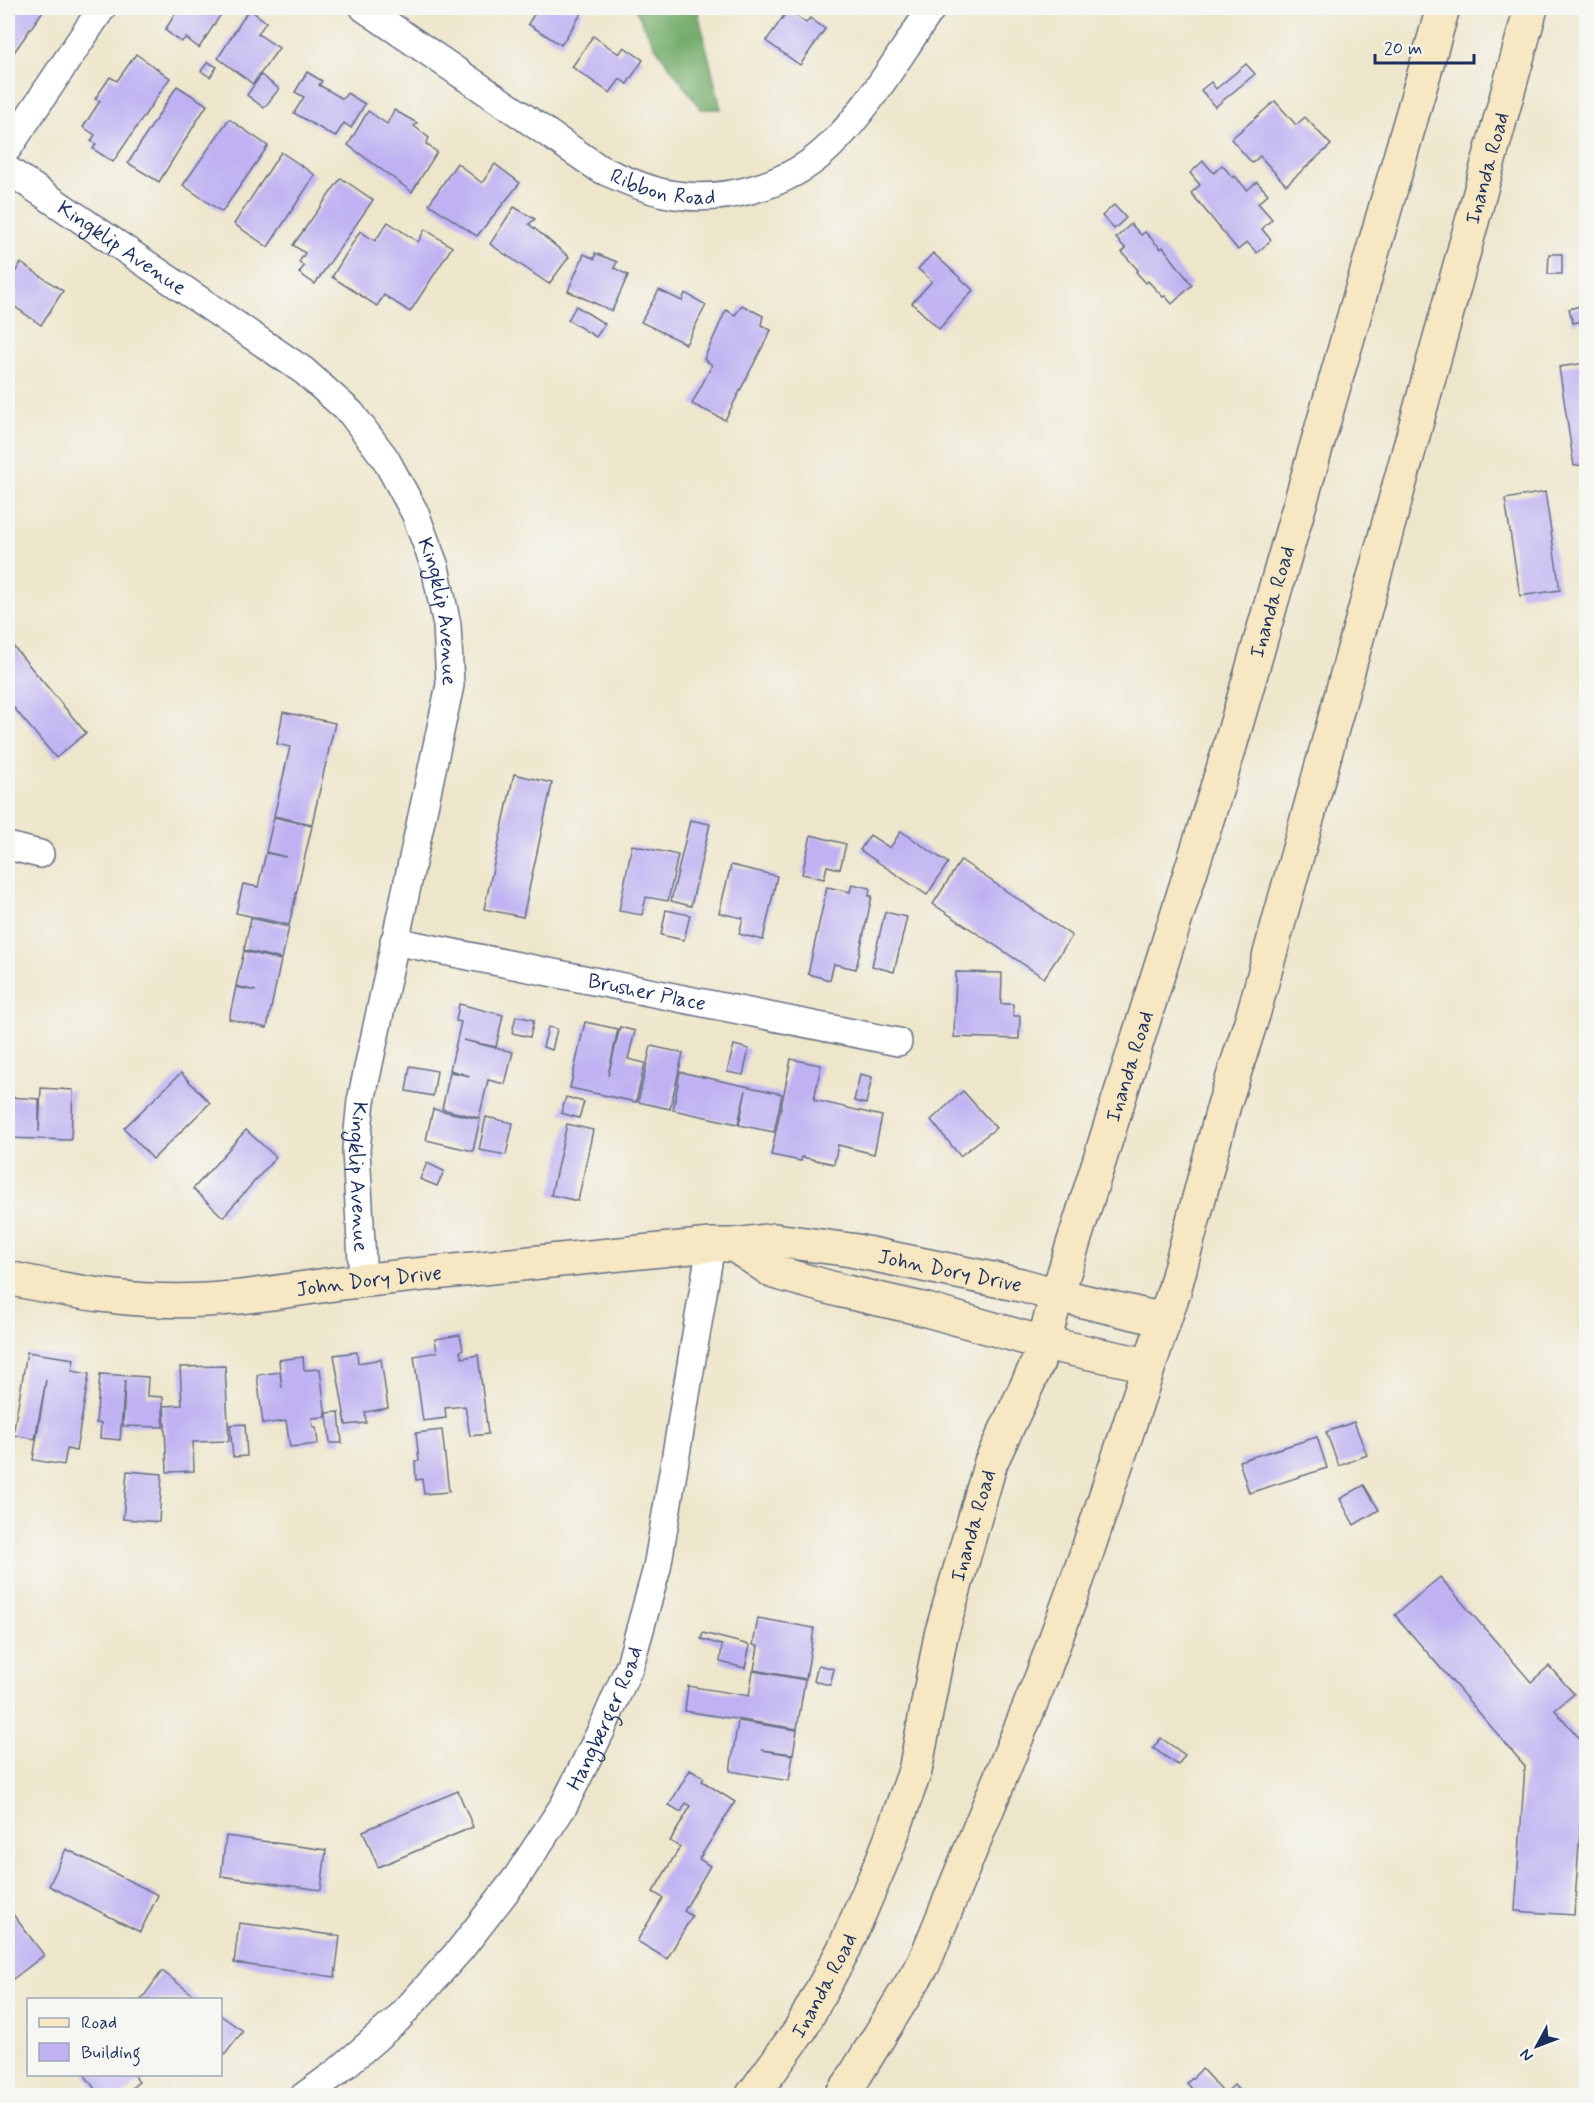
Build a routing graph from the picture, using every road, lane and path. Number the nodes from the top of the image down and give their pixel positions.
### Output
1 (102, 8) edge
2 (364, 8) edge
3 (932, 8) edge
4 (1443, 8) edge
5 (1531, 8) edge
6 (8, 148) edge
7 (8, 170) edge
8 (8, 846) edge
9 (40, 854) dead end
10 (394, 941) junction
11 (898, 1042) dead end
12 (722, 1245) junction
13 (8, 1278) edge
14 (363, 1280) junction
15 (1057, 1295) junction
16 (1164, 1320) junction
17 (1043, 1343) junction
18 (1148, 1365) junction
19 (304, 2096) edge
20 (752, 2096) edge
21 (841, 2096) edge

1 - 6 street
2 - 3 street, Ribbon Road
4 - 15 main road, Inanda Road
5 - 16 main road, Inanda Road
7 - 10 street, Kingklip Avenue
8 - 9 street
10 - 11 street, Brusher Place
10 - 14 street, Kingklip Avenue
12 - 14 main road, John Dory Drive
12 - 15 main road, John Dory Drive
12 - 17 main road, John Dory Drive
12 - 19 street, Hangberger Road
13 - 14 main road, John Dory Drive
15 - 16 main road, John Dory Drive
15 - 17 main road, Inanda Road
16 - 18 main road, Inanda Road
17 - 18 main road, John Dory Drive
17 - 20 main road, Inanda Road
18 - 21 main road, Inanda Road

